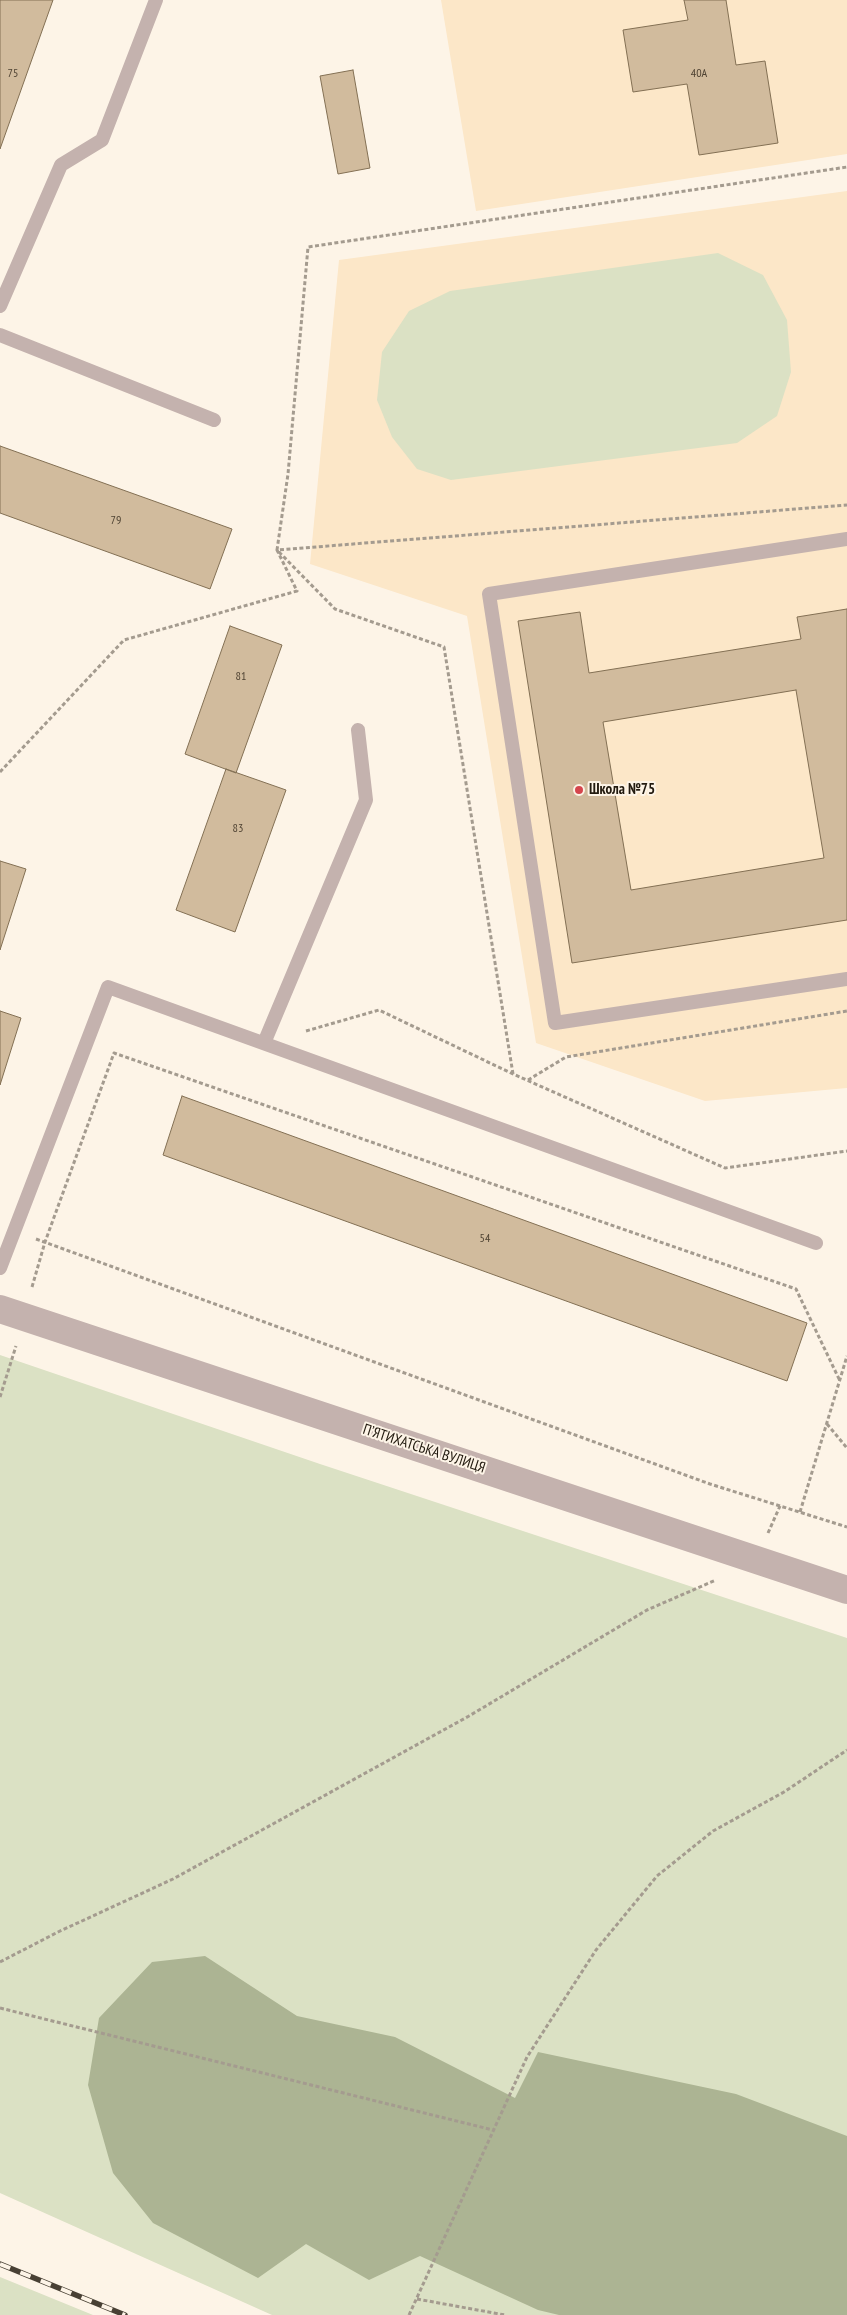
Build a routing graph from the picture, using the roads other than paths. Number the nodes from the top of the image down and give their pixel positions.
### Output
1 (156, 0) edge
2 (0, 306) edge
3 (0, 335) edge
4 (214, 420) dead end
5 (847, 539) edge
6 (358, 730) dead end
7 (847, 979) edge
8 (264, 1043) junction
9 (816, 1244) dead end
10 (0, 1268) edge
11 (0, 1309) edge
12 (847, 1590) edge

1 - 2 lane
3 - 4 lane
5 - 7 lane
6 - 8 lane
8 - 9 lane
8 - 10 lane
11 - 12 street, П’ЯТИХАТСЬКА ВУЛИЦЯ

